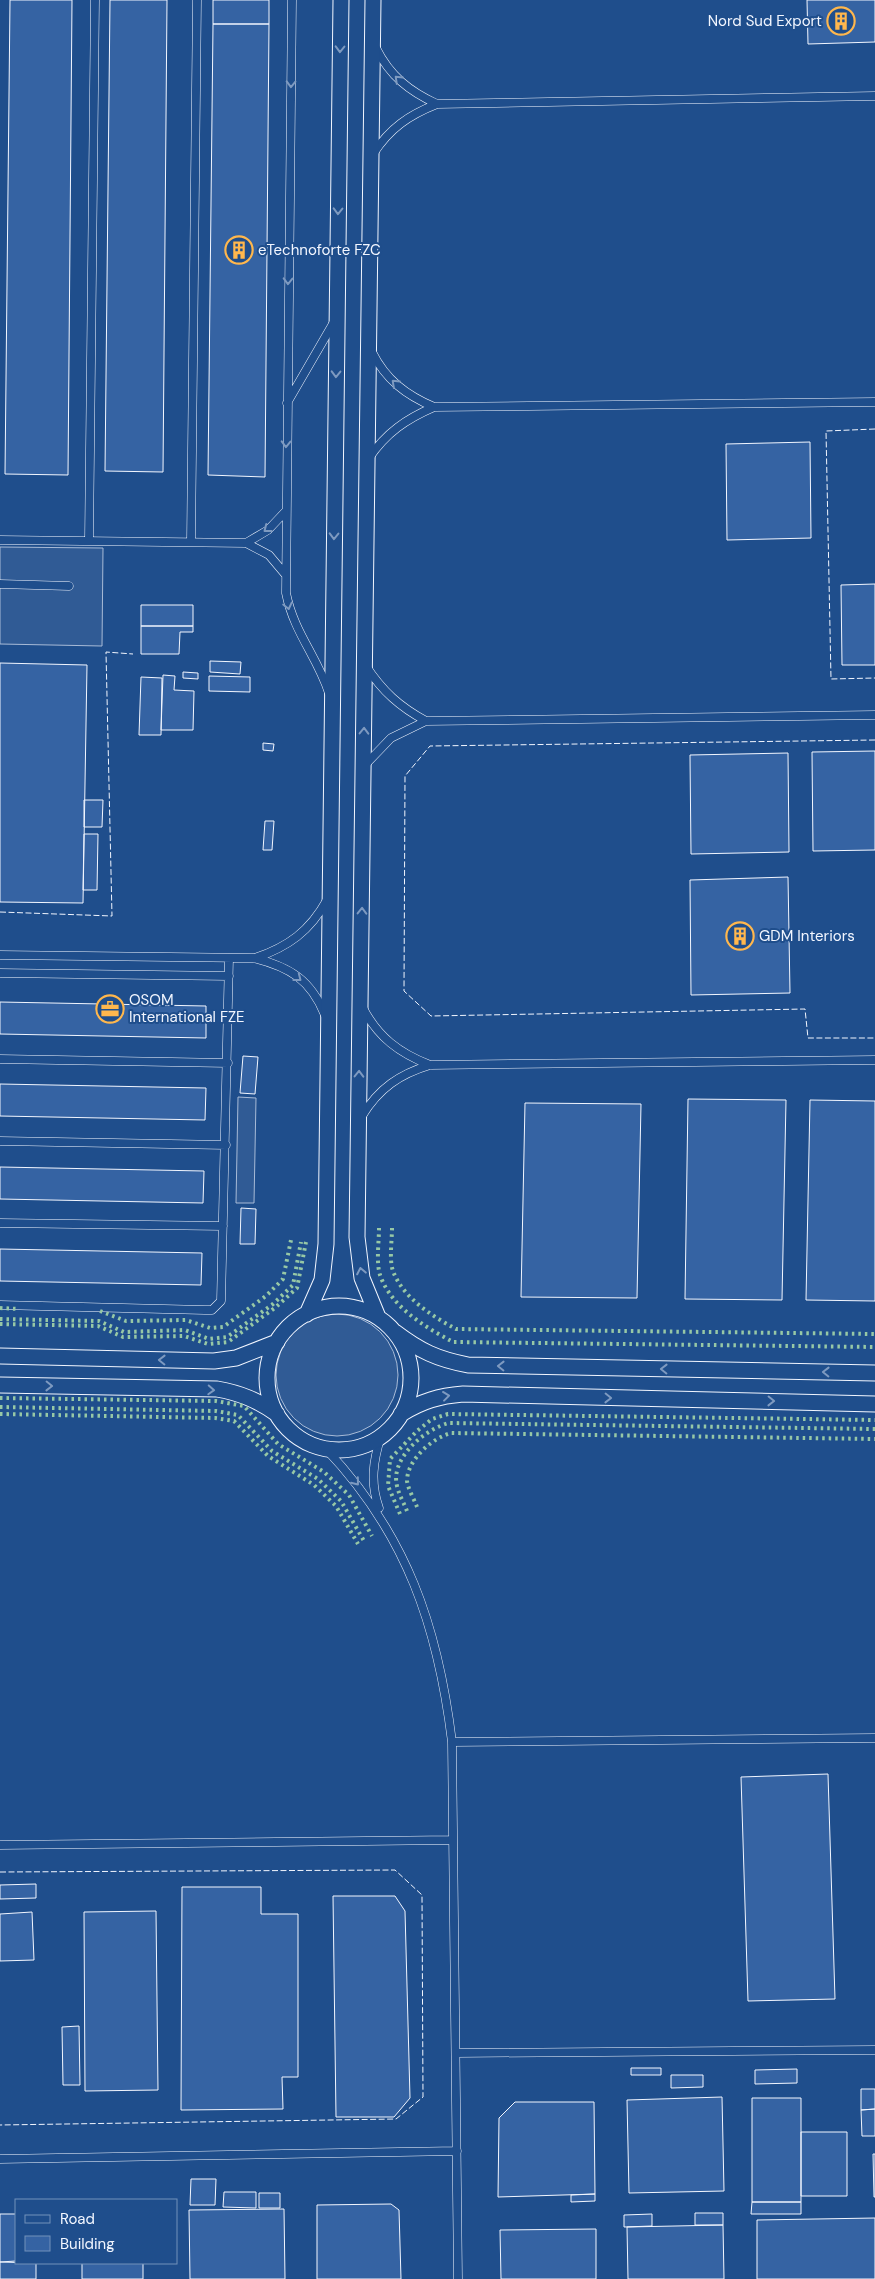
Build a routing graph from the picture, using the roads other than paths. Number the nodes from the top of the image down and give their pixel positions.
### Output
1 (95, 0) edge
2 (197, 0) edge
3 (292, 0) edge
4 (341, 0) edge
5 (373, 0) edge
6 (372, 42) junction
7 (875, 96) edge
8 (437, 104) junction
9 (371, 158) junction
10 (337, 318) junction
11 (368, 345) junction
12 (875, 402) edge
13 (287, 404) junction
14 (434, 408) junction
15 (367, 461) junction
16 (285, 512) junction
17 (0, 540) edge
18 (89, 541) junction
19 (190, 542) junction
20 (246, 543) junction
21 (285, 574) junction
22 (0, 584) edge
23 (69, 586) dead end
24 (365, 664) junction
25 (332, 705) junction
26 (875, 715) edge
27 (426, 721) junction
28 (364, 767) junction
29 (330, 894) junction
30 (0, 955) edge
31 (230, 958) junction
32 (254, 958) junction
33 (0, 973) edge
34 (229, 976) junction
35 (360, 1002) junction
36 (328, 1025) junction
37 (0, 1059) edge
38 (875, 1060) edge
39 (228, 1063) junction
40 (430, 1064) junction
41 (359, 1121) junction
42 (0, 1141) edge
43 (226, 1145) junction
44 (0, 1223) edge
45 (223, 1226) junction
46 (0, 1305) edge
47 (307, 1314) junction
48 (378, 1317) junction
49 (395, 1332) junction
50 (277, 1342) junction
51 (0, 1356) edge
52 (875, 1373) edge
53 (0, 1385) edge
54 (875, 1404) edge
55 (277, 1414) junction
56 (401, 1414) junction
57 (381, 1436) junction
58 (326, 1448) junction
59 (383, 1519) junction
60 (875, 1738) edge
61 (452, 1742) junction
62 (454, 1840) junction
63 (0, 1845) edge
64 (875, 2050) edge
65 (456, 2053) junction
66 (457, 2151) junction
67 (0, 2159) edge
68 (458, 2279) edge

1 - 18 lane
2 - 19 lane
3 -> 13 lane
4 -> 10 street
5 - 6 street
8 -> 6 lane
6 - 9 street
7 - 8 lane
8 - 9 lane
9 - 11 street
10 - 13 lane
10 -> 25 street
14 -> 11 lane
11 - 15 street
12 - 14 lane
13 -> 16 lane
14 - 15 lane
15 - 24 street
16 -> 20 lane
16 - 21 lane
17 - 18 lane
18 - 19 lane
19 - 20 lane
20 - 21 lane
21 -> 25 lane
22 - 23 lane
24 - 27 lane
28 -> 24 street
25 - 29 street
26 - 27 lane
27 - 28 lane
35 -> 28 street
29 - 32 lane
29 - 36 street
30 - 31 lane
31 - 32 lane
31 - 34 lane
32 -> 36 lane
33 - 34 lane
34 - 39 lane
35 - 40 lane
41 -> 35 street
36 - 47 street
37 - 39 lane
38 - 40 lane
39 - 43 lane
40 - 41 lane
48 -> 41 street
42 - 43 lane
43 - 45 lane
44 - 45 lane
45 - 46 lane
47 - 48 street
47 - 50 street
48 - 49 street
52 -> 49 street
49 - 56 street
50 -> 51 street
50 - 55 street
53 -> 55 street
56 -> 54 street
55 - 58 street
56 - 57 street
57 - 58 street
57 - 59 lane
58 -> 59 lane
59 - 61 lane
60 - 61 lane
61 - 62 lane
62 - 63 lane
62 - 65 lane
64 - 65 lane
65 - 66 lane
66 - 67 lane
66 - 68 lane

